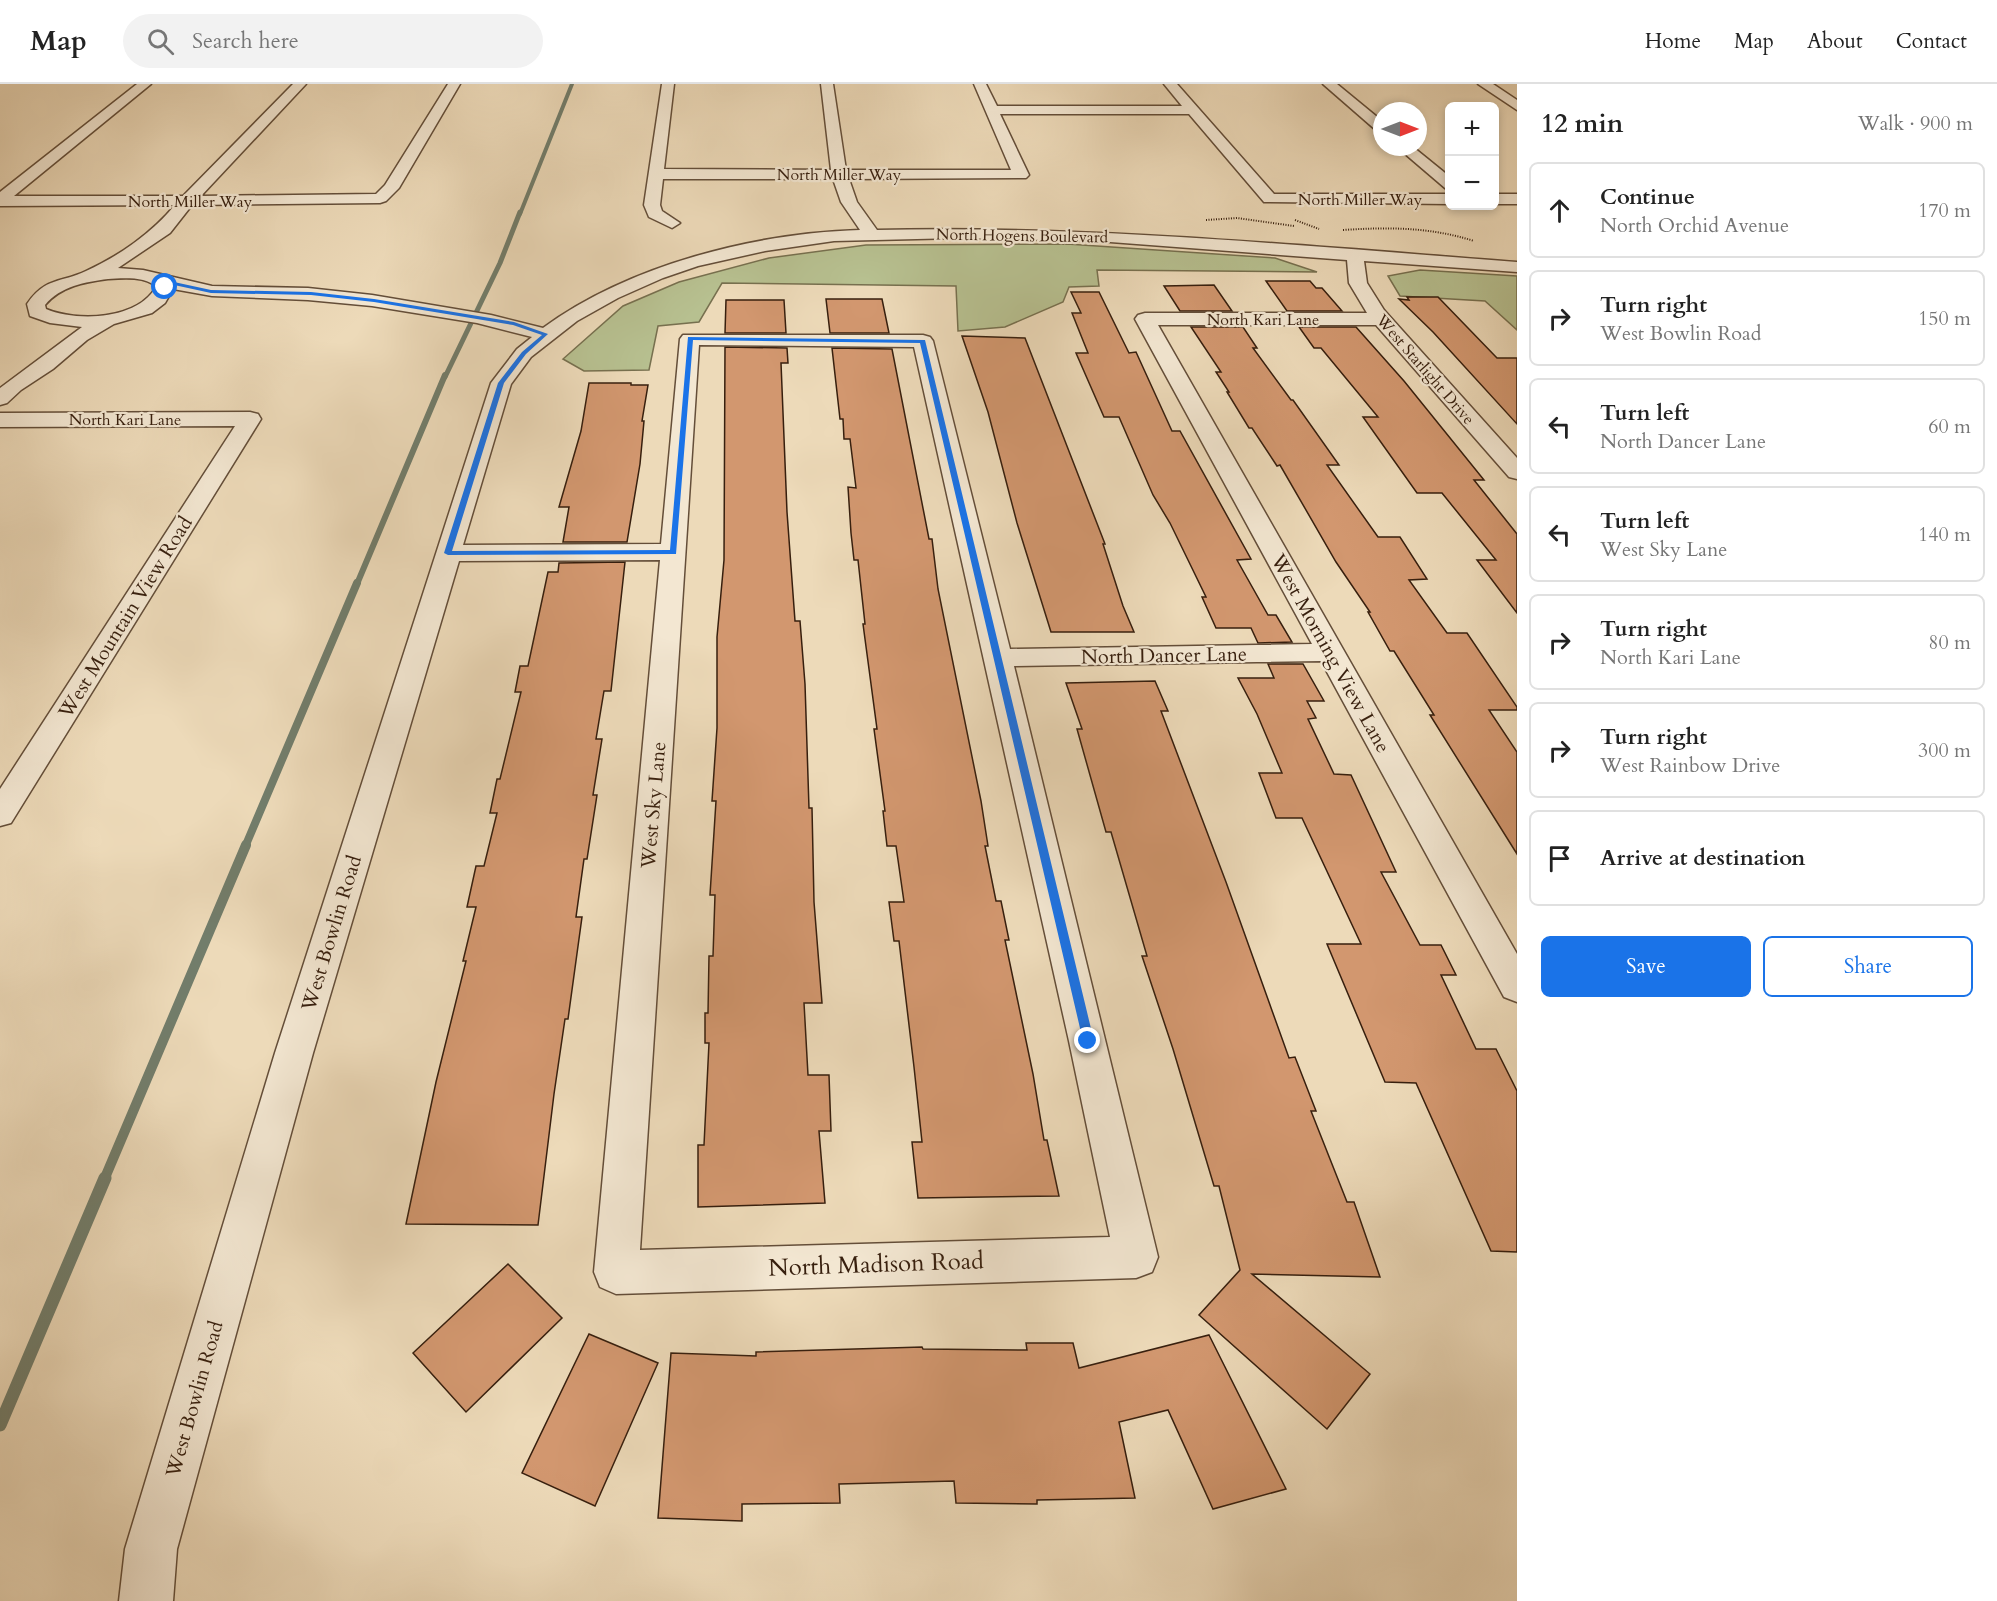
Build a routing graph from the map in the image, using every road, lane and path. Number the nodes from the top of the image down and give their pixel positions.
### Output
1 (145, 84) edge
2 (300, 84) edge
3 (454, 84) edge
4 (668, 84) edge
5 (827, 84) edge
6 (980, 84) edge
7 (1170, 84) edge
8 (1329, 84) edge
9 (1484, 84) edge
10 (1517, 106) edge
11 (991, 110) junction
12 (1192, 110) junction
13 (1373, 121) edge
14 (1415, 156) edge
15 (656, 174) junction
16 (840, 174) junction
17 (1445, 182) edge
18 (1445, 199) edge
19 (1499, 199) edge
20 (1517, 199) edge
21 (0, 200) edge
22 (187, 201) junction
23 (672, 224) dead end
24 (164, 229) junction
25 (1337, 231) dead end
26 (872, 234) junction
27 (1483, 244) dead end
28 (1355, 255) junction
29 (1517, 267) edge
30 (87, 277) junction
31 (154, 278) junction
32 (141, 310) junction
33 (46, 317) junction
34 (109, 319) junction
35 (450, 319) junction
36 (1145, 319) joint
37 (1382, 320) junction
38 (546, 335) junction
39 (7, 393) edge
40 (250, 419) joint
41 (0, 420) edge
42 (1517, 472) edge
43 (673, 552) junction
44 (448, 553) junction
45 (1331, 652) junction
46 (997, 658) junction
47 (0, 815) edge
48 (1517, 987) edge
49 (616, 1272) joint
50 (151, 1549) junction
51 (123, 1601) edge
52 (146, 1601) edge

1 - 21 street
2 - 22 street
3 - 22 street, North Miller Way
4 - 15 street
5 - 16 street
6 - 11 street
7 - 12 street
8 - 13 street
9 - 10 street
11 - 12 street
11 - 16 street, North Miller Way
12 - 18 street, North Miller Way
14 - 17 street
15 - 16 street, North Miller Way
15 - 23 street
16 - 26 street
19 - 20 street
21 - 22 street, North Miller Way
22 - 24 street
24 - 30 street
24 - 31 street
25 - 27 path
26 - 28 street, North Hogens Boulevard
26 - 38 street, North Hogens Boulevard
28 - 29 street, North Hogens Boulevard
28 - 37 street, West Starlight Drive
30 - 31 street
30 - 33 street
31 - 32 street
31 - 35 street
32 - 34 street
32 - 35 street
33 - 34 street
33 - 39 street
34 - 39 street
35 - 38 street
36 - 37 street, North Kari Lane
36 - 45 street, West Morning View Lane
37 - 42 street, West Starlight Drive
38 - 44 street, West Bowlin Road
40 - 41 street, North Kari Lane
40 - 47 street, West Mountain View Road
43 - 44 street
43 - 46 street, West Sky Lane
43 - 49 street, West Sky Lane
44 - 50 street, West Bowlin Road
45 - 46 street, North Dancer Lane
45 - 48 street, West Morning View Lane
46 - 49 street, North Madison Road
50 - 51 street, West Bowlin Road
50 - 52 street, West Bowlin Road

